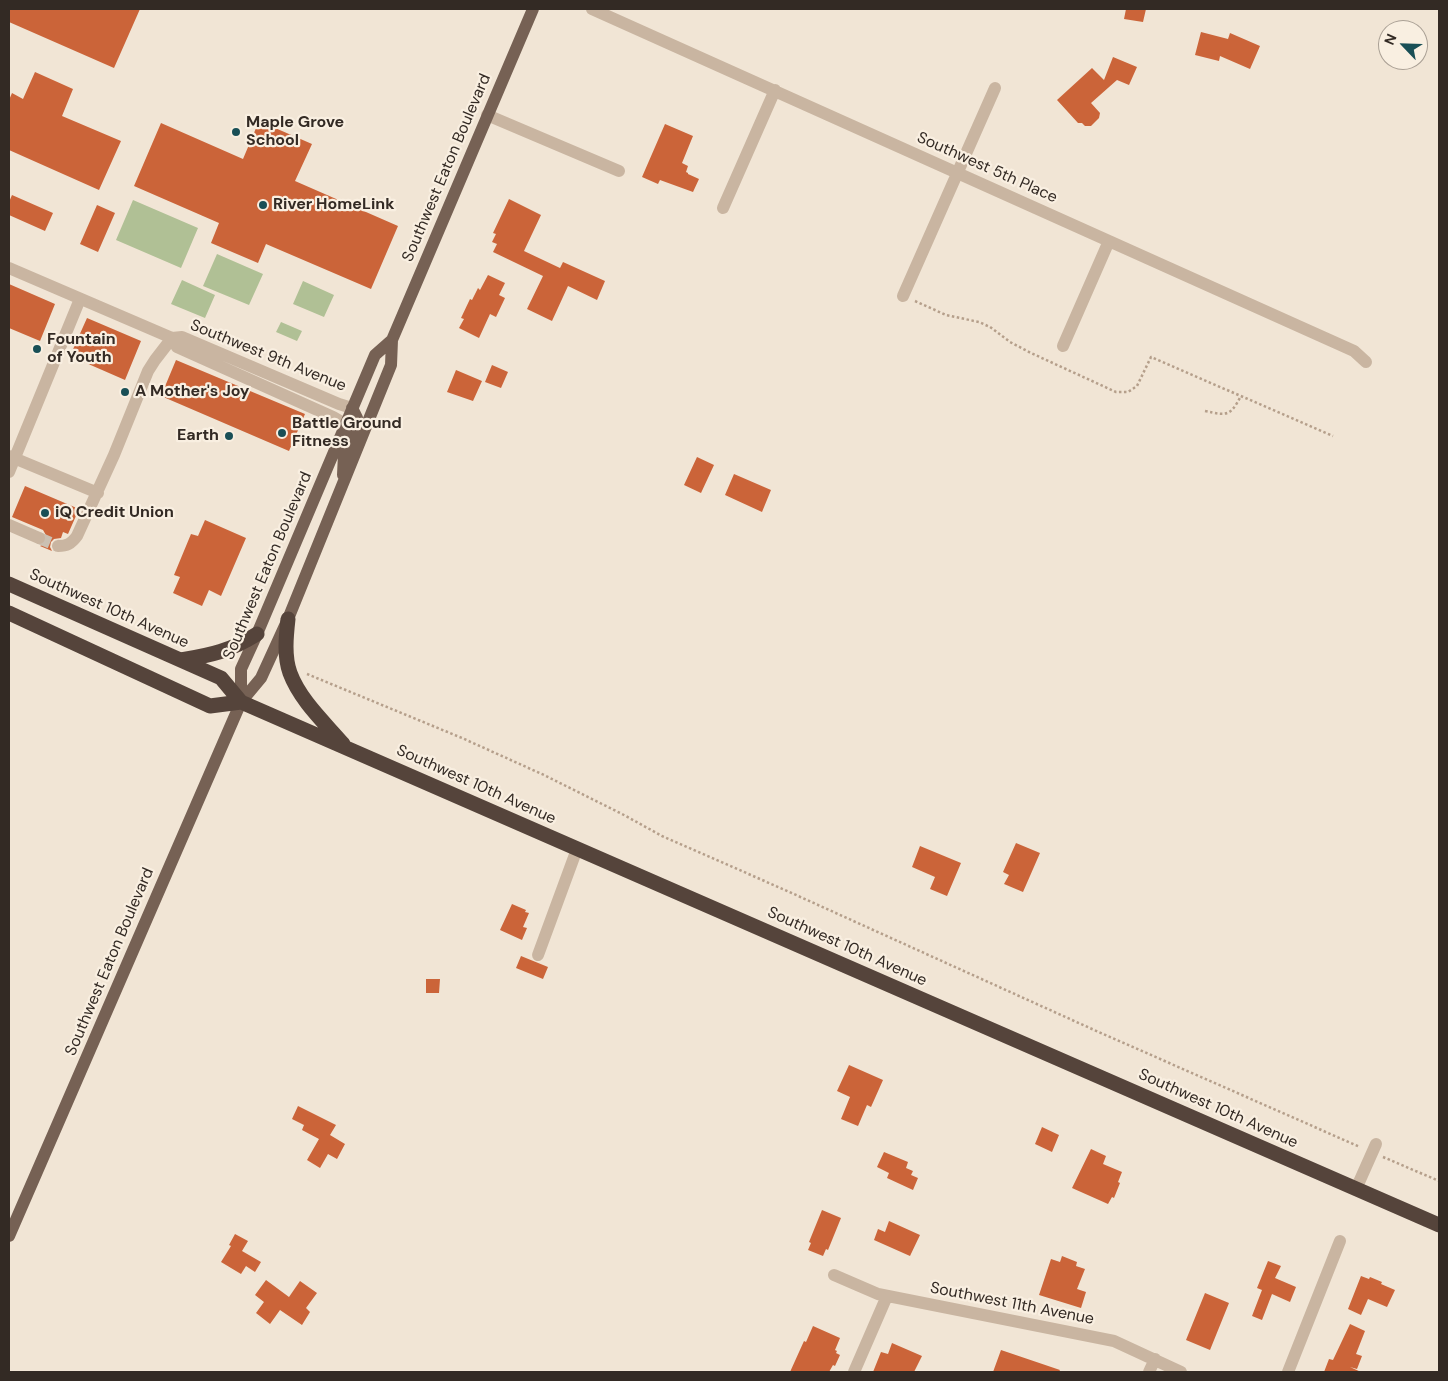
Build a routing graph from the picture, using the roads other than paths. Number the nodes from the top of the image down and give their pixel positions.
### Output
1 (533, 9) edge
2 (592, 9) edge
3 (995, 88) dead end
4 (775, 90) junction
5 (488, 115) junction
6 (619, 171) dead end
7 (958, 172) junction
8 (723, 208) dead end
9 (1109, 241) junction
10 (9, 268) edge
11 (903, 296) road end
12 (80, 299) junction
13 (172, 338) junction
14 (392, 340) junction
15 (1063, 346) dead end
16 (1366, 362) dead end
17 (352, 408) junction
18 (345, 424) junction
19 (12, 457) edge
20 (9, 472) edge
21 (342, 485) junction
22 (98, 493) junction
23 (9, 525) edge
24 (39, 538) tunnel mouth
25 (58, 546) dead end
26 (9, 584) edge
27 (9, 613) edge
28 (288, 619) junction
29 (257, 634) junction
30 (181, 660) junction
31 (241, 702) junction
32 (346, 747) junction
33 (577, 848) junction
34 (538, 955) dead end
35 (1374, 1148) road end
36 (1356, 1189) junction
37 (1439, 1225) edge
38 (9, 1236) edge
39 (1340, 1241) dead end
40 (834, 1275) dead end
41 (887, 1296) junction
42 (1155, 1359) junction
43 (854, 1372) edge
44 (1149, 1372) edge
45 (1182, 1372) edge
46 (1288, 1372) edge

1 - 5 main road, Southwest Eaton Boulevard
2 - 4 street, Southwest 5th Place
3 - 7 street
4 - 7 street, Southwest 5th Place
4 - 8 street
5 - 6 street
5 - 14 main road, Southwest Eaton Boulevard
7 - 9 street, Southwest 5th Place
7 - 11 street
9 - 15 street
9 - 16 street, Southwest 5th Place
10 - 12 street, Southwest 9th Avenue
12 - 13 street, Southwest 9th Avenue
12 - 19 street
13 - 17 street, Southwest 9th Avenue
13 - 18 street, Southwest 9th Avenue
13 - 22 street
14 - 17 main road, Southwest Eaton Boulevard
14 - 21 main road, Southwest Eaton Boulevard
17 - 18 main road, Southwest Eaton Boulevard
17 - 21 main road
18 - 29 main road, Southwest Eaton Boulevard
19 - 20 street
19 - 22 street
21 - 28 main road, Southwest Eaton Boulevard
22 - 25 street
23 - 24 street
26 - 30 highway, Southwest 10th Avenue
27 - 31 highway
28 - 31 main road, Southwest Eaton Boulevard
28 - 32 highway
29 - 30 highway
29 - 31 main road, Southwest Eaton Boulevard
30 - 31 highway, Southwest 10th Avenue
31 - 32 highway, Southwest 10th Avenue
31 - 38 main road, Southwest Eaton Boulevard
32 - 33 highway, Southwest 10th Avenue
33 - 34 street
33 - 36 highway, Southwest 10th Avenue
35 - 36 street
36 - 37 highway, Southwest 10th Avenue
39 - 46 street
40 - 41 street, Southwest 11th Avenue
41 - 42 street, Southwest 11th Avenue
41 - 43 street
42 - 44 street
42 - 45 street, Southwest 11th Avenue

